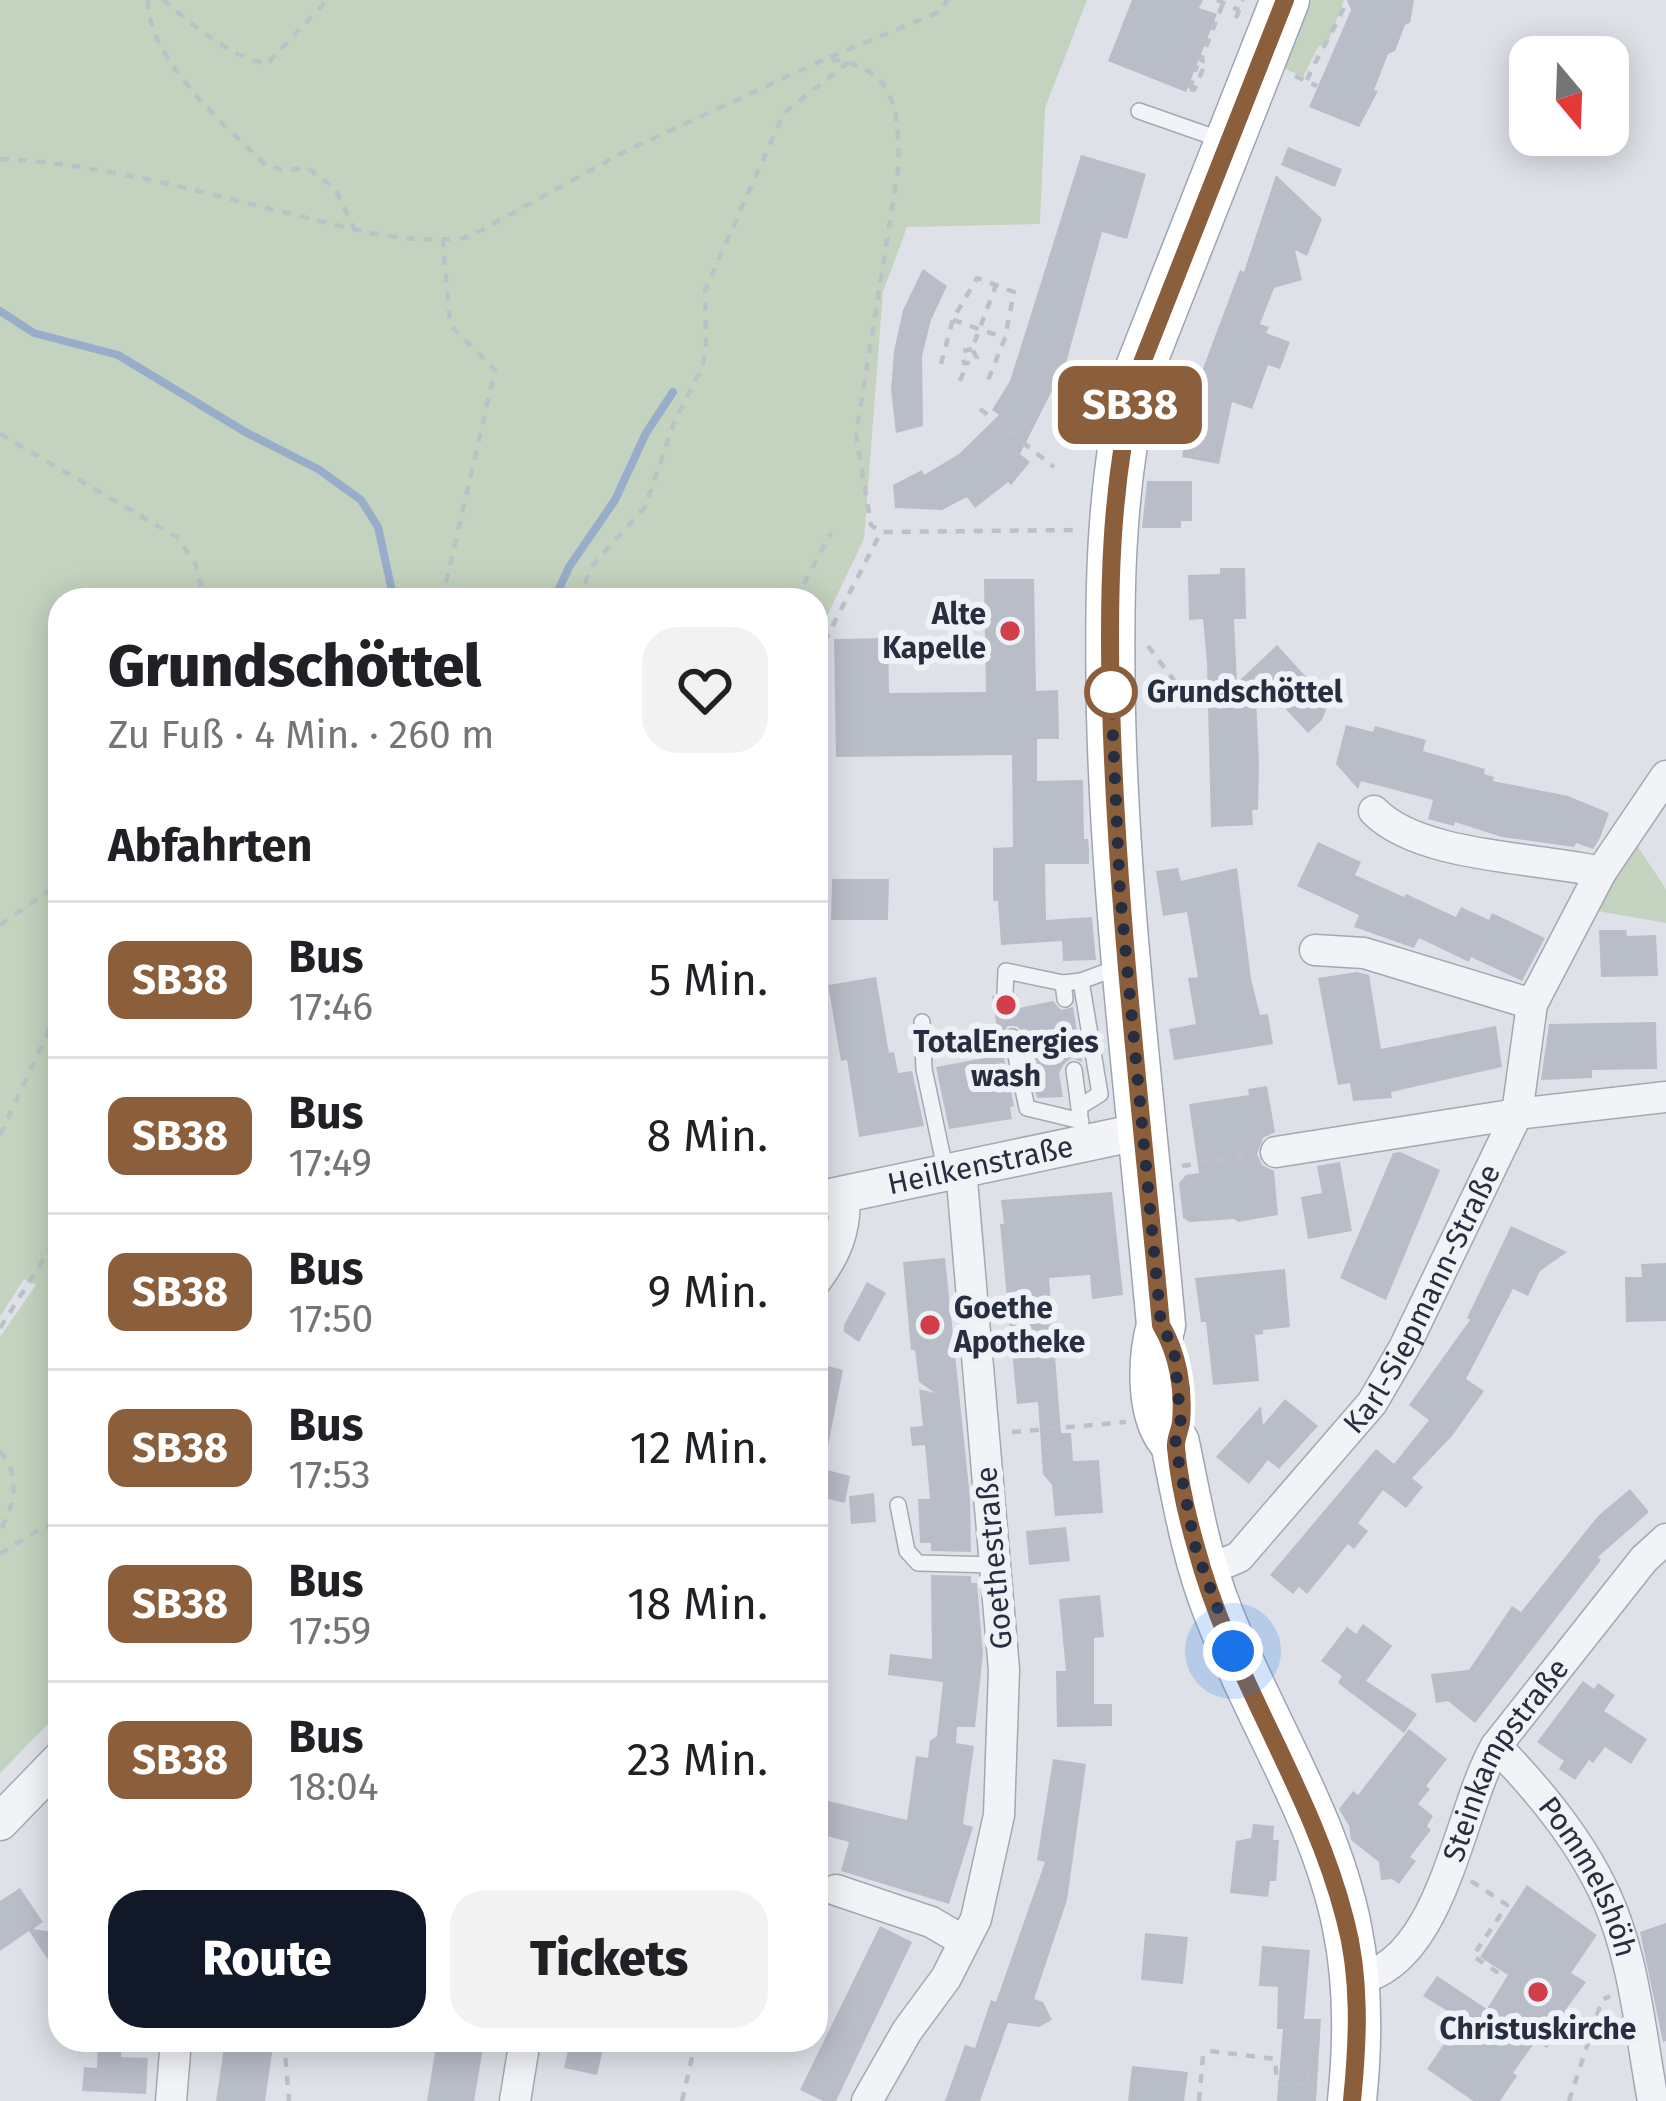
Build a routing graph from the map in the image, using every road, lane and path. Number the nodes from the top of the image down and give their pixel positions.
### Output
1 (148, 0) edge
2 (163, 0) edge
3 (327, 0) edge
4 (947, 0) edge
5 (1243, 0) edge
6 (1348, 0) edge
7 (1220, 1) edge
8 (1254, 8) edge
9 (825, 59) junction
10 (850, 61) junction
11 (1197, 65) dead end
12 (1307, 80) dead end
13 (1139, 112) dead end
14 (1230, 142) junction
15 (0, 159) edge
16 (354, 229) junction
17 (442, 241) junction
18 (996, 285) junction
19 (952, 319) junction
20 (979, 329) junction
21 (1004, 338) junction
22 (972, 349) junction
23 (943, 352) junction
24 (961, 358) junction
25 (941, 364) dead end
26 (970, 364) junction
27 (993, 370) junction
28 (988, 380) dead end
29 (960, 381) dead end
30 (980, 409) dead end
31 (0, 434) edge
32 (1054, 467) dead end
33 (1112, 530) junction
34 (881, 532) junction
35 (831, 533) dead end
36 (202, 588) edge
37 (445, 588) edge
38 (583, 588) edge
39 (801, 588) edge
40 (828, 632) edge
41 (1109, 639) junction
42 (1188, 699) dead end
43 (1666, 776) edge
44 (1374, 811) dead end
45 (1601, 872) junction
46 (48, 891) edge
47 (0, 925) edge
48 (1315, 950) dead end
49 (1127, 964) junction
50 (1070, 988) junction
51 (1005, 993) dead end
52 (1532, 1004) junction
53 (922, 1022) dead end
54 (48, 1033) edge
55 (1012, 1037) dead end
56 (1075, 1070) dead end
57 (1666, 1097) edge
58 (1517, 1114) junction
59 (1082, 1123) junction
60 (0, 1135) edge
61 (1145, 1151) junction
62 (1276, 1152) joint
63 (953, 1171) junction
64 (830, 1197) edge
65 (48, 1252) edge
66 (828, 1260) edge
67 (0, 1328) edge
68 (1168, 1431) junction
69 (982, 1435) junction
70 (0, 1452) edge
71 (898, 1505) dead end
72 (48, 1527) edge
73 (0, 1530) edge
74 (1666, 1539) edge
75 (0, 1554) edge
76 (996, 1565) junction
77 (1204, 1572) junction
78 (1496, 1746) junction
79 (48, 1772) edge
80 (0, 1822) edge
81 (1481, 1887) dead end
82 (836, 1890) dead end
83 (962, 1940) junction
84 (1506, 1978) dead end
85 (1355, 1981) junction
86 (1605, 1998) dead end
87 (175, 2052) edge
88 (285, 2052) edge
89 (523, 2052) edge
90 (693, 2052) edge
91 (1308, 2072) dead end
92 (171, 2101) edge
93 (289, 2101) edge
94 (515, 2101) edge
95 (682, 2101) edge
96 (867, 2101) edge
97 (1199, 2101) edge
98 (1352, 2101) edge
99 (1569, 2101) edge
100 (1653, 2101) edge

1 - 16 path
2 - 3 path
4 - 9 path
5 - 8 path
6 - 12 path
7 - 8 path
7 - 11 path
8 - 14 main road
9 - 10 path
9 - 17 path
10 - 34 path
10 - 38 path
13 - 14 lane
14 - 33 main road
15 - 16 path
16 - 17 path
17 - 37 path
18 - 19 path
18 - 20 path
18 - 21 path
19 - 20 path
19 - 23 path
20 - 21 path
20 - 22 path
21 - 27 path
22 - 24 path
22 - 26 path
23 - 24 path
23 - 25 path
24 - 26 path
26 - 27 path
26 - 29 path
27 - 28 path
30 - 32 path
31 - 36 path
33 - 34 path
33 - 41 main road
34 - 40 path
35 - 39 path
41 - 42 path
41 - 49 main road
43 - 45 street, Karl-Siepmann-Straße
44 - 45 street
45 - 52 street, Karl-Siepmann-Straße
46 - 47 path
48 - 52 street
49 - 50 lane
49 - 61 main road
50 - 51 lane
50 - 59 lane
52 - 58 street, Karl-Siepmann-Straße
53 - 63 lane
54 - 60 path
55 - 59 lane
56 - 59 lane
57 - 58 street
58 - 62 street
58 - 77 street, Karl-Siepmann-Straße
59 - 61 street, Heilkenstraße
59 - 63 street, Heilkenstraße
61 - 62 path
61 - 68 main road
63 - 64 street, Heilkenstraße
63 - 69 street, Goethestraße
64 - 66 street
65 - 67 path
68 - 69 path
68 - 77 main road
69 - 76 street, Goethestraße
70 - 73 path
71 - 76 lane
72 - 75 path
74 - 78 street, Steinkampstraße
76 - 83 street, Goethestraße
77 - 85 main road
78 - 85 street, Steinkampstraße
78 - 100 street, Pommelshöh
79 - 80 street
81 - 84 path
82 - 83 street
83 - 96 street, Goethestraße
85 - 98 main road
86 - 99 path
87 - 92 street
88 - 93 path
89 - 94 street
90 - 95 path
91 - 97 path

